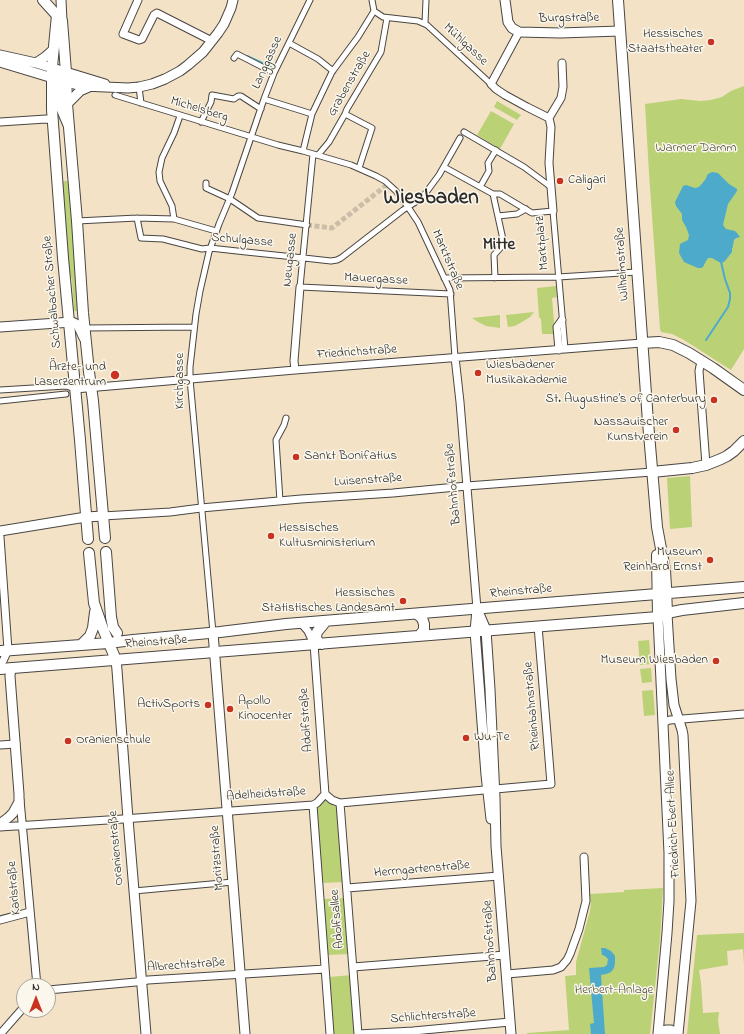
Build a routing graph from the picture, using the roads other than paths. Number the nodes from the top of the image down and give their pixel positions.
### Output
1 (42, 0) edge
2 (59, 0) edge
3 (138, 0) edge
4 (233, 0) edge
5 (310, 0) edge
6 (372, 0) edge
7 (426, 0) edge
8 (505, 0) edge
9 (618, 0) edge
10 (374, 11) junction
11 (388, 18) junction
12 (58, 19) junction
13 (425, 23) junction
14 (620, 31) junction
15 (519, 32) junction
16 (212, 41) junction
17 (289, 43) junction
18 (54, 49) junction
19 (0, 56) edge
20 (234, 58) dead end
21 (0, 62) edge
22 (36, 63) junction
23 (562, 63) dead end
24 (333, 70) junction
25 (274, 74) junction
26 (59, 76) junction
27 (491, 84) junction
28 (89, 86) junction
29 (139, 87) junction
30 (117, 91) junction
31 (264, 99) junction
32 (141, 103) junction
33 (67, 104) junction
34 (261, 109) junction
35 (312, 114) junction
36 (345, 114) junction
37 (180, 116) junction
38 (549, 118) junction
39 (53, 120) junction
40 (0, 122) edge
41 (201, 122) junction
42 (69, 128) junction
43 (464, 132) dead end
44 (252, 138) junction
45 (460, 138) dead end
46 (303, 150) junction
47 (496, 150) junction
48 (316, 154) junction
49 (444, 167) junction
50 (359, 168) junction
51 (74, 175) junction
52 (206, 183) dead end
53 (480, 187) junction
54 (550, 187) junction
55 (58, 192) junction
56 (493, 194) junction
57 (230, 199) junction
58 (408, 207) junction
59 (526, 209) junction
60 (553, 211) junction
61 (498, 216) junction
62 (137, 218) junction
63 (174, 219) junction
64 (77, 221) junction
65 (307, 226) junction
66 (216, 231) junction
67 (210, 248) junction
68 (304, 258) junction
69 (637, 272) junction
70 (558, 277) junction
71 (444, 278) junction
72 (495, 278) junction
73 (300, 287) junction
74 (451, 294) junction
75 (562, 320) joint
76 (69, 322) junction
77 (194, 326) junction
78 (0, 327) edge
79 (85, 328) junction
80 (87, 343) junction
81 (642, 343) junction
82 (562, 349) junction
83 (455, 357) junction
84 (703, 362) junction
85 (295, 370) junction
86 (89, 372) junction
87 (190, 379) junction
88 (91, 388) junction
89 (0, 390) edge
90 (744, 390) edge
91 (71, 392) junction
92 (0, 401) edge
93 (286, 418) dead end
94 (744, 441) edge
95 (706, 465) junction
96 (652, 472) junction
97 (467, 486) junction
98 (280, 501) junction
99 (201, 508) junction
100 (103, 516) junction
101 (86, 518) junction
102 (0, 531) edge
103 (0, 536) edge
104 (105, 538) dead end
105 (88, 539) dead end
106 (106, 552) dead end
107 (89, 553) dead end
108 (744, 587) edge
109 (662, 593) junction
110 (744, 602) edge
111 (96, 608) junction
112 (477, 609) junction
113 (417, 614) junction
114 (663, 615) junction
115 (326, 621) junction
116 (100, 623) junction
117 (301, 623) junction
118 (538, 626) junction
119 (480, 631) junction
120 (117, 633) junction
121 (213, 633) junction
122 (419, 636) junction
123 (133, 640) junction
124 (108, 643) junction
125 (318, 644) junction
126 (81, 645) junction
127 (4, 650) edge
128 (214, 652) junction
129 (116, 660) junction
130 (0, 664) edge
131 (11, 668) junction
132 (0, 669) edge
133 (744, 714) edge
134 (678, 720) junction
135 (663, 724) junction
136 (16, 744) junction
137 (0, 745) edge
138 (491, 789) junction
139 (19, 794) junction
140 (325, 794) junction
141 (340, 803) junction
142 (313, 805) junction
143 (227, 811) junction
144 (128, 819) junction
145 (0, 824) edge
146 (23, 826) junction
147 (0, 827) edge
148 (584, 857) dead end
149 (499, 876) junction
150 (232, 882) junction
151 (347, 888) junction
152 (134, 891) junction
153 (30, 912) junction
154 (0, 920) edge
155 (505, 954) junction
156 (353, 966) junction
157 (325, 969) junction
158 (240, 974) junction
159 (507, 974) junction
160 (36, 978) edge
161 (142, 981) junction
162 (56, 989) edge
163 (16, 1016) edge
164 (510, 1022) junction
165 (1, 1034) edge
166 (146, 1034) edge
167 (244, 1034) edge
168 (330, 1034) edge
169 (358, 1034) edge
170 (511, 1034) edge
171 (658, 1034) edge
172 (677, 1034) edge

1 - 12 main road
2 - 12 street, Schwalbacher Straße
3 - 16 street
4 - 16 street
5 - 17 street, Langgasse
6 - 10 street
7 - 13 street
8 - 15 street
9 - 14 main road, Wilhelmstraße
10 - 11 street
10 - 24 street
11 - 13 street
11 - 36 street, Grabenstraße
12 - 18 main road, Schwalbacher Straße
12 - 26 main road, Schwalbacher Straße
13 - 27 street, Mühlgasse
14 - 15 street, Burgstraße
14 - 69 main road, Wilhelmstraße
15 - 27 street
16 - 29 street
17 - 24 street
17 - 25 street, Langgasse
18 - 22 street
18 - 26 main road, Schwalbacher Straße
19 - 22 street
20 - 25 street
21 - 26 street
22 - 26 street
23 - 38 street
24 - 35 street
25 - 31 street, Langgasse
26 - 28 street
26 - 30 street
26 - 33 main road, Schwalbacher Straße
26 - 39 main road, Schwalbacher Straße
26 - 42 street
27 - 38 street
28 - 30 street
28 - 33 street
29 - 30 street
29 - 32 street
30 - 32 street, Michelsberg
31 - 34 street, Langgasse
31 - 35 street
32 - 37 street, Michelsberg
33 - 42 main road, Schwalbacher Straße
34 - 41 street
34 - 44 street, Langgasse
35 - 46 street
36 - 48 street, Grabenstraße
36 - 50 street
37 - 41 street, Michelsberg
37 - 63 street
38 - 54 street, Marktplatz
39 - 40 street
39 - 55 main road, Schwalbacher Straße
41 - 44 street, Michelsberg
42 - 51 main road, Schwalbacher Straße
43 - 47 street
44 - 46 street, Marktstraße
44 - 57 street, Kirchgasse
45 - 49 street, Schulgasse
46 - 48 street, Marktstraße
47 - 53 street
47 - 54 street
48 - 50 street, Marktstraße
48 - 65 street, Neugasse
49 - 53 street
49 - 58 street, Schulgasse
50 - 58 street, Marktstraße
51 - 55 main road
51 - 64 main road, Schwalbacher Straße
52 - 57 street
53 - 56 street
54 - 60 street, Marktplatz
55 - 76 main road, Schwalbacher Straße
56 - 59 street
56 - 61 street
57 - 65 street
57 - 66 street, Kirchgasse
58 - 68 street, Schulgasse
58 - 71 street, Marktstraße
59 - 60 street
59 - 61 street
60 - 70 street, Marktplatz
61 - 72 street
62 - 63 street
62 - 64 street
62 - 67 street, Schulgasse
63 - 66 street
64 - 79 main road, Schwalbacher Straße
65 - 68 street, Neugasse
66 - 67 street, Kirchgasse
67 - 68 street, Schulgasse
67 - 77 street, Kirchgasse
68 - 73 street, Neugasse
69 - 70 street
69 - 81 main road, Wilhelmstraße
70 - 72 street, Marktplatz
70 - 75 street
71 - 72 street, Marktplatz
71 - 74 street, Marktstraße
73 - 74 street, Mauergasse
73 - 85 street, Neugasse
74 - 83 street, Marktstraße
75 - 82 street
76 - 78 street
76 - 80 street
76 - 91 main road, Schwalbacher Straße
77 - 79 street
77 - 87 street, Kirchgasse
79 - 80 main road, Schwalbacher Straße
80 - 86 main road, Schwalbacher Straße
81 - 82 street, Friedrichstraße
81 - 84 main road
81 - 96 main road, Wilhelmstraße
82 - 83 street, Friedrichstraße
83 - 85 street, Friedrichstraße
83 - 97 street, Bahnhofstraße
84 - 90 main road
84 - 95 street
85 - 87 street, Friedrichstraße
86 - 88 main road, Schwalbacher Straße
86 - 91 main road
87 - 88 street, Friedrichstraße
87 - 99 street, Kirchgasse
88 - 91 street, Friedrichstraße
88 - 100 main road, Schwalbacher Straße
89 - 91 street
91 - 92 street
91 - 101 main road, Schwalbacher Straße
93 - 98 street
94 - 95 main road
95 - 96 main road
96 - 97 street, Luisenstraße
96 - 109 main road, Wilhelmstraße
97 - 98 street, Luisenstraße
97 - 112 street, Bahnhofstraße
98 - 99 street, Luisenstraße
99 - 100 street, Luisenstraße
99 - 121 street, Kirchgasse
100 - 101 street, Luisenstraße
100 - 104 main road, Schwalbacher Straße
101 - 102 street, Luisenstraße
101 - 105 main road, Schwalbacher Straße
103 - 127 street
106 - 120 main road
107 - 111 main road
108 - 109 main road, Rheinstraße
108 - 110 main road
109 - 112 main road, Rheinstraße
109 - 114 main road, Wilhelmstraße
110 - 114 main road, Rheinstraße
111 - 116 main road
111 - 126 main road
112 - 113 main road, Rheinstraße
112 - 119 street, Bahnhofstraße
113 - 115 main road, Rheinstraße
113 - 122 main road
114 - 118 main road, Rheinstraße
114 - 134 street, Friedrich-Ebert-Allee
114 - 135 street, Friedrich-Ebert-Allee
115 - 117 main road, Rheinstraße
115 - 125 main road
116 - 120 main road
116 - 124 main road
117 - 121 main road, Rheinstraße
117 - 125 street
118 - 119 main road, Rheinstraße
118 - 138 street, Rheinbahnstraße
119 - 122 main road, Rheinstraße
119 - 138 street, Bahnhofstraße
120 - 123 main road
121 - 123 main road, Rheinstraße
121 - 128 street, Moritzstraße
122 - 125 main road, Rheinstraße
123 - 124 main road, Rheinstraße
124 - 126 main road, Rheinstraße
124 - 129 main road
125 - 128 main road, Rheinstraße
125 - 140 street, Adolfstraße
126 - 127 main road, Rheinstraße
127 - 130 street
128 - 129 main road, Rheinstraße
128 - 143 street, Moritzstraße
129 - 131 main road, Rheinstraße
129 - 144 street, Oranienstraße
131 - 132 main road, Rheinstraße
131 - 136 street, Karlstraße
133 - 134 street
134 - 135 street
134 - 172 street, Friedrich-Ebert-Allee
135 - 171 street, Friedrich-Ebert-Allee
136 - 137 street
136 - 139 street, Karlstraße
138 - 141 street
138 - 149 street, Bahnhofstraße
139 - 145 street
139 - 146 street, Karlstraße
140 - 141 street, Adelheidstraße
140 - 142 street, Adelheidstraße
141 - 151 street, Adolfsallee
142 - 143 street, Adelheidstraße
142 - 157 street, Adolfsallee
143 - 144 street, Adelheidstraße
143 - 150 street, Moritzstraße
144 - 146 street, Adelheidstraße
144 - 152 street, Oranienstraße
146 - 147 street, Adelheidstraße
146 - 153 street, Karlstraße
148 - 159 street
149 - 151 street, Herrngartenstraße
149 - 155 street, Bahnhofstraße
150 - 152 street
150 - 158 street, Moritzstraße
151 - 156 street, Adolfsallee
152 - 161 street, Oranienstraße
153 - 154 street
153 - 160 street, Karlstraße
155 - 156 street
155 - 159 street, Bahnhofstraße
156 - 169 street, Adolfsallee
157 - 158 street, Albrechtstraße
157 - 168 street, Adolfsallee
158 - 161 street, Albrechtstraße
158 - 167 street, Moritzstraße
159 - 164 street, Bahnhofstraße
161 - 162 street, Albrechtstraße
161 - 166 street, Oranienstraße
163 - 165 street
164 - 169 street, Schlichterstraße
164 - 170 street, Bahnhofstraße
171 - 172 street

